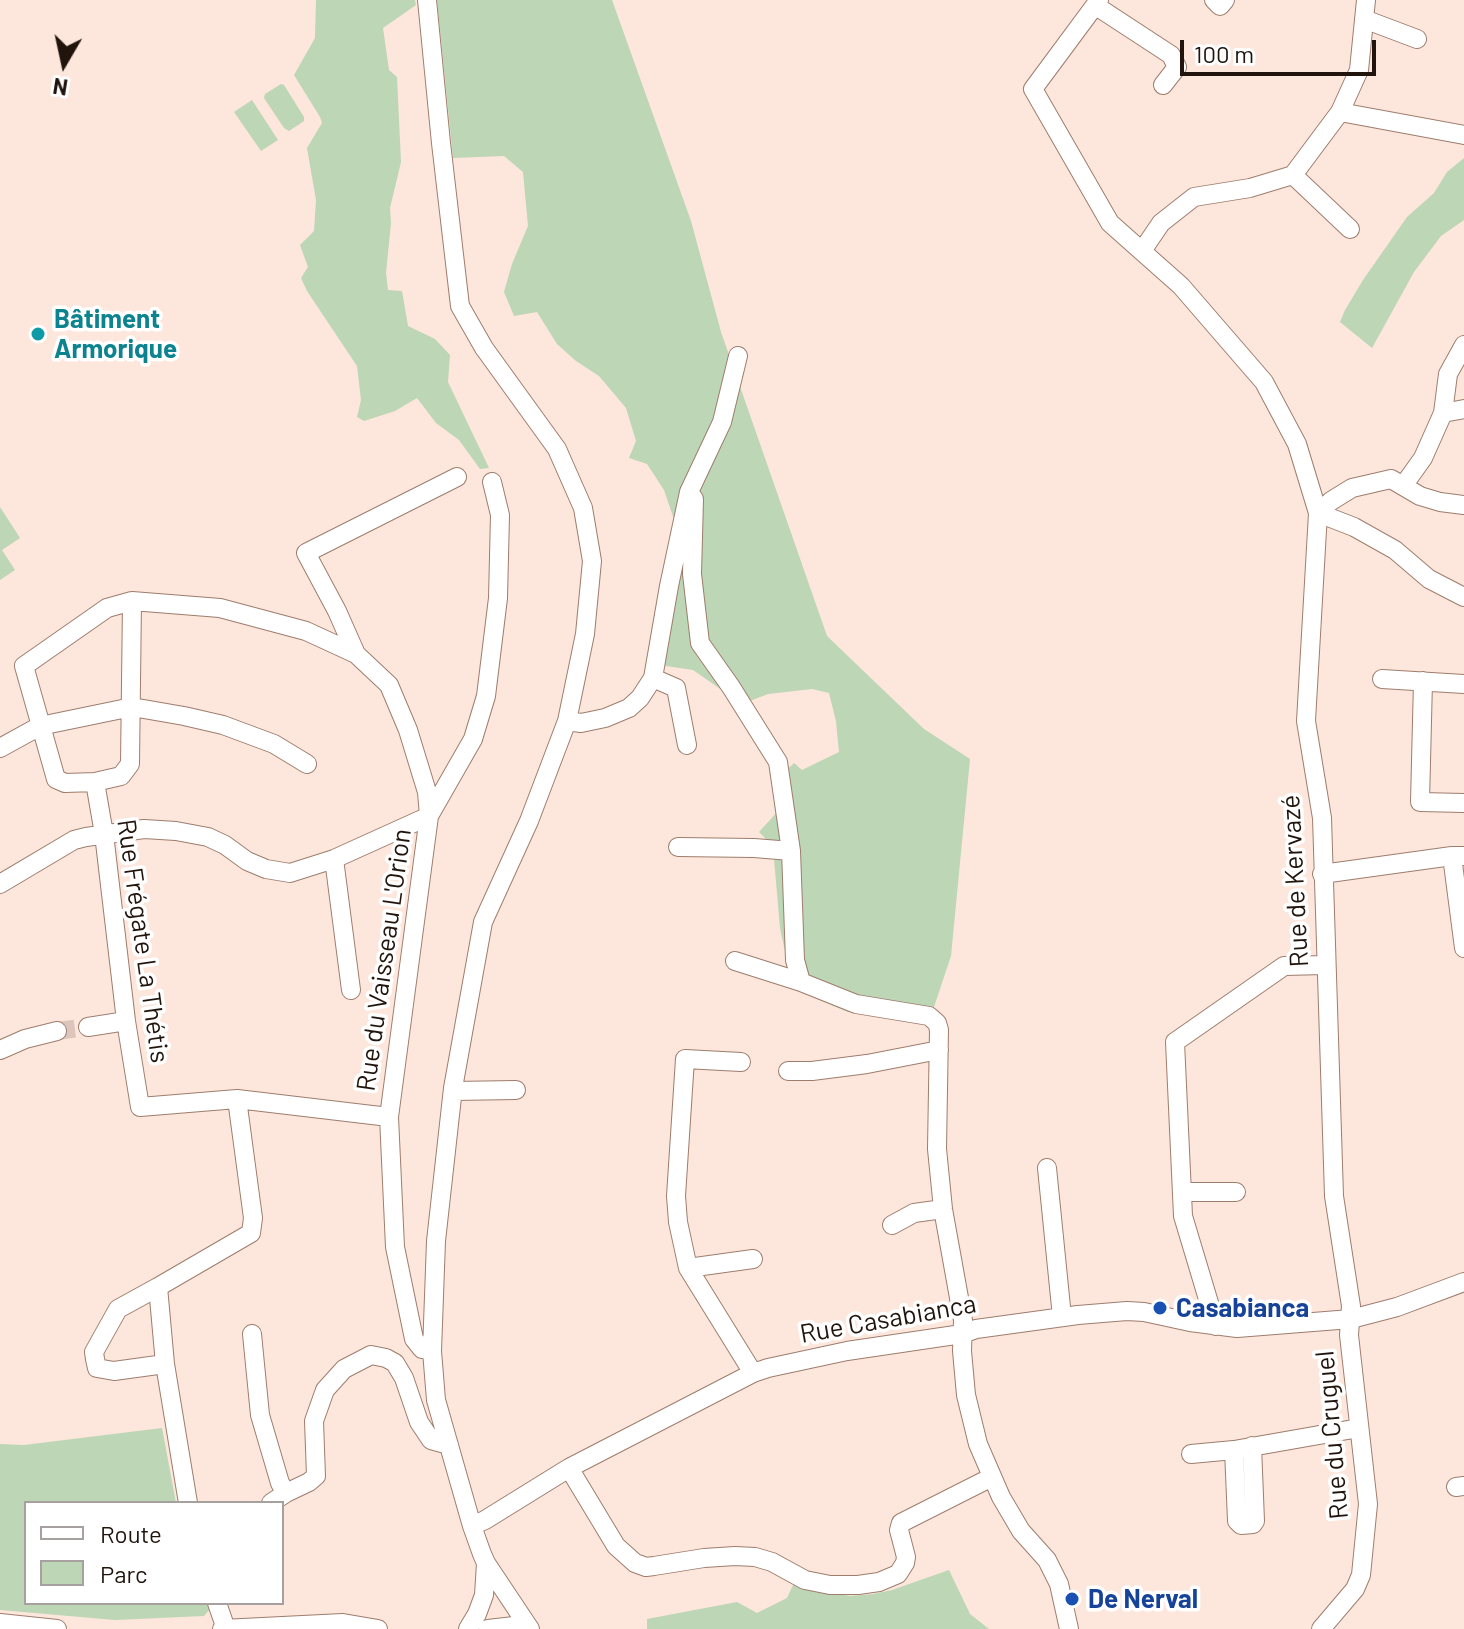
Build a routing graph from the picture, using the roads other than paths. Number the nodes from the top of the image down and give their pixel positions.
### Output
1 (427, 0) edge
2 (1214, 0) edge
3 (1225, 0) edge
4 (1098, 3) edge
5 (1365, 9) edge
6 (1417, 39) dead end
7 (1163, 85) dead end
8 (1340, 112) junction
9 (1458, 134) edge
10 (1293, 175) junction
11 (1350, 229) dead end
12 (1142, 251) junction
13 (1464, 345) edge
14 (738, 356) dead end
15 (1464, 409) edge
16 (1443, 413) junction
17 (457, 477) dead end
18 (492, 482) dead end
19 (1403, 486) junction
20 (689, 492) junction
21 (1464, 505) edge
22 (1318, 513) junction
23 (1464, 597) edge
24 (132, 601) junction
25 (337, 611) junction
26 (306, 631) junction
27 (356, 654) junction
28 (653, 678) junction
29 (1382, 679) dead end
30 (1423, 681) junction
31 (1464, 684) edge
32 (132, 707) junction
33 (567, 721) junction
34 (40, 726) junction
35 (687, 745) dead end
36 (0, 748) edge
37 (307, 764) dead end
38 (95, 782) junction
39 (1464, 803) edge
40 (429, 816) junction
41 (104, 834) junction
42 (678, 847) dead end
43 (791, 851) junction
44 (1458, 856) edge
45 (334, 859) junction
46 (1322, 874) junction
47 (0, 884) edge
48 (1464, 948) edge
49 (735, 961) dead end
50 (1325, 965) junction
51 (801, 982) junction
52 (351, 990) dead end
53 (126, 1021) junction
54 (88, 1027) tunnel mouth
55 (57, 1031) tunnel mouth
56 (0, 1050) edge
57 (939, 1050) junction
58 (741, 1062) dead end
59 (788, 1071) dead end
60 (516, 1090) dead end
61 (453, 1091) junction
62 (237, 1099) junction
63 (389, 1117) junction
64 (1047, 1168) dead end
65 (1183, 1192) junction
66 (1236, 1192) dead end
67 (943, 1209) junction
68 (892, 1225) dead end
69 (753, 1259) dead end
70 (688, 1268) junction
71 (1464, 1282) edge
72 (158, 1287) junction
73 (1062, 1317) junction
74 (1351, 1319) junction
75 (1216, 1326) junction
76 (252, 1334) dead end
77 (962, 1334) junction
78 (432, 1351) junction
79 (165, 1364) junction
80 (753, 1373) junction
81 (1359, 1428) junction
82 (449, 1445) junction
83 (1191, 1454) dead end
84 (569, 1468) junction
85 (992, 1477) junction
86 (278, 1498) edge
87 (188, 1501) edge
88 (472, 1526) junction
89 (486, 1563) junction
90 (218, 1605) edge
91 (0, 1623) edge
92 (57, 1629) edge
93 (224, 1629) edge
94 (378, 1629) edge
95 (468, 1629) edge
96 (488, 1629) edge
97 (523, 1629) edge
98 (530, 1629) edge
99 (1069, 1629) edge
100 (1321, 1629) edge

1 - 33 street
2 - 3 street
4 - 7 street
4 - 12 street
5 - 6 street
5 - 8 street
8 - 9 street
8 - 10 street
10 - 11 street
10 - 12 street
12 - 22 street
13 - 16 street
14 - 20 street
15 - 16 street
16 - 19 street
17 - 25 street
18 - 40 street, Rue du Vaisseau L'Orion
19 - 21 street
19 - 22 street
20 - 28 street
20 - 43 street
22 - 23 street
22 - 46 street, Rue de Kervazé
24 - 26 street
24 - 32 street
24 - 34 street
25 - 26 street
25 - 27 street
26 - 27 street
27 - 40 street
28 - 33 street
28 - 35 street
29 - 30 street
30 - 31 street
30 - 39 street
32 - 34 street
32 - 37 street
32 - 38 street
33 - 61 street
34 - 36 street
34 - 38 street
38 - 41 street, Rue Frégate La Thétis
40 - 45 street
40 - 63 street, Rue du Vaisseau L'Orion
41 - 45 street
41 - 47 street
41 - 53 street, Rue Frégate La Thétis
42 - 43 street
43 - 51 street
44 - 46 street
44 - 48 street
45 - 52 street
46 - 50 street, Rue de Kervazé
49 - 51 street
50 - 65 street
50 - 74 street, Rue de Kervazé
51 - 57 street
53 - 54 street
53 - 62 street, Rue Frégate La Thétis
55 - 56 street
57 - 59 street
57 - 67 street
58 - 70 street
60 - 61 street
61 - 78 street
62 - 63 street
62 - 72 street
63 - 78 street, Rue du Vaisseau L'Orion
64 - 73 street
65 - 66 street
65 - 75 street
67 - 68 street
67 - 77 street
69 - 70 street
70 - 80 street
71 - 74 street, Rue Casabianca
72 - 79 street
72 - 79 street
73 - 75 street, Rue Casabianca
73 - 77 street, Rue Casabianca
74 - 75 street, Rue Casabianca
74 - 81 street, Rue du Cruguel
76 - 86 street
77 - 80 street, Rue Casabianca
77 - 85 street
78 - 82 street
79 - 87 street
80 - 84 street, Rue Casabianca
81 - 83 street
81 - 100 street, Rue du Cruguel
82 - 86 street
82 - 88 street
84 - 85 street
84 - 88 street, Rue Casabianca
85 - 99 street
88 - 89 street
89 - 95 street
89 - 98 street
90 - 93 street
91 - 92 street
93 - 94 street
96 - 97 street

